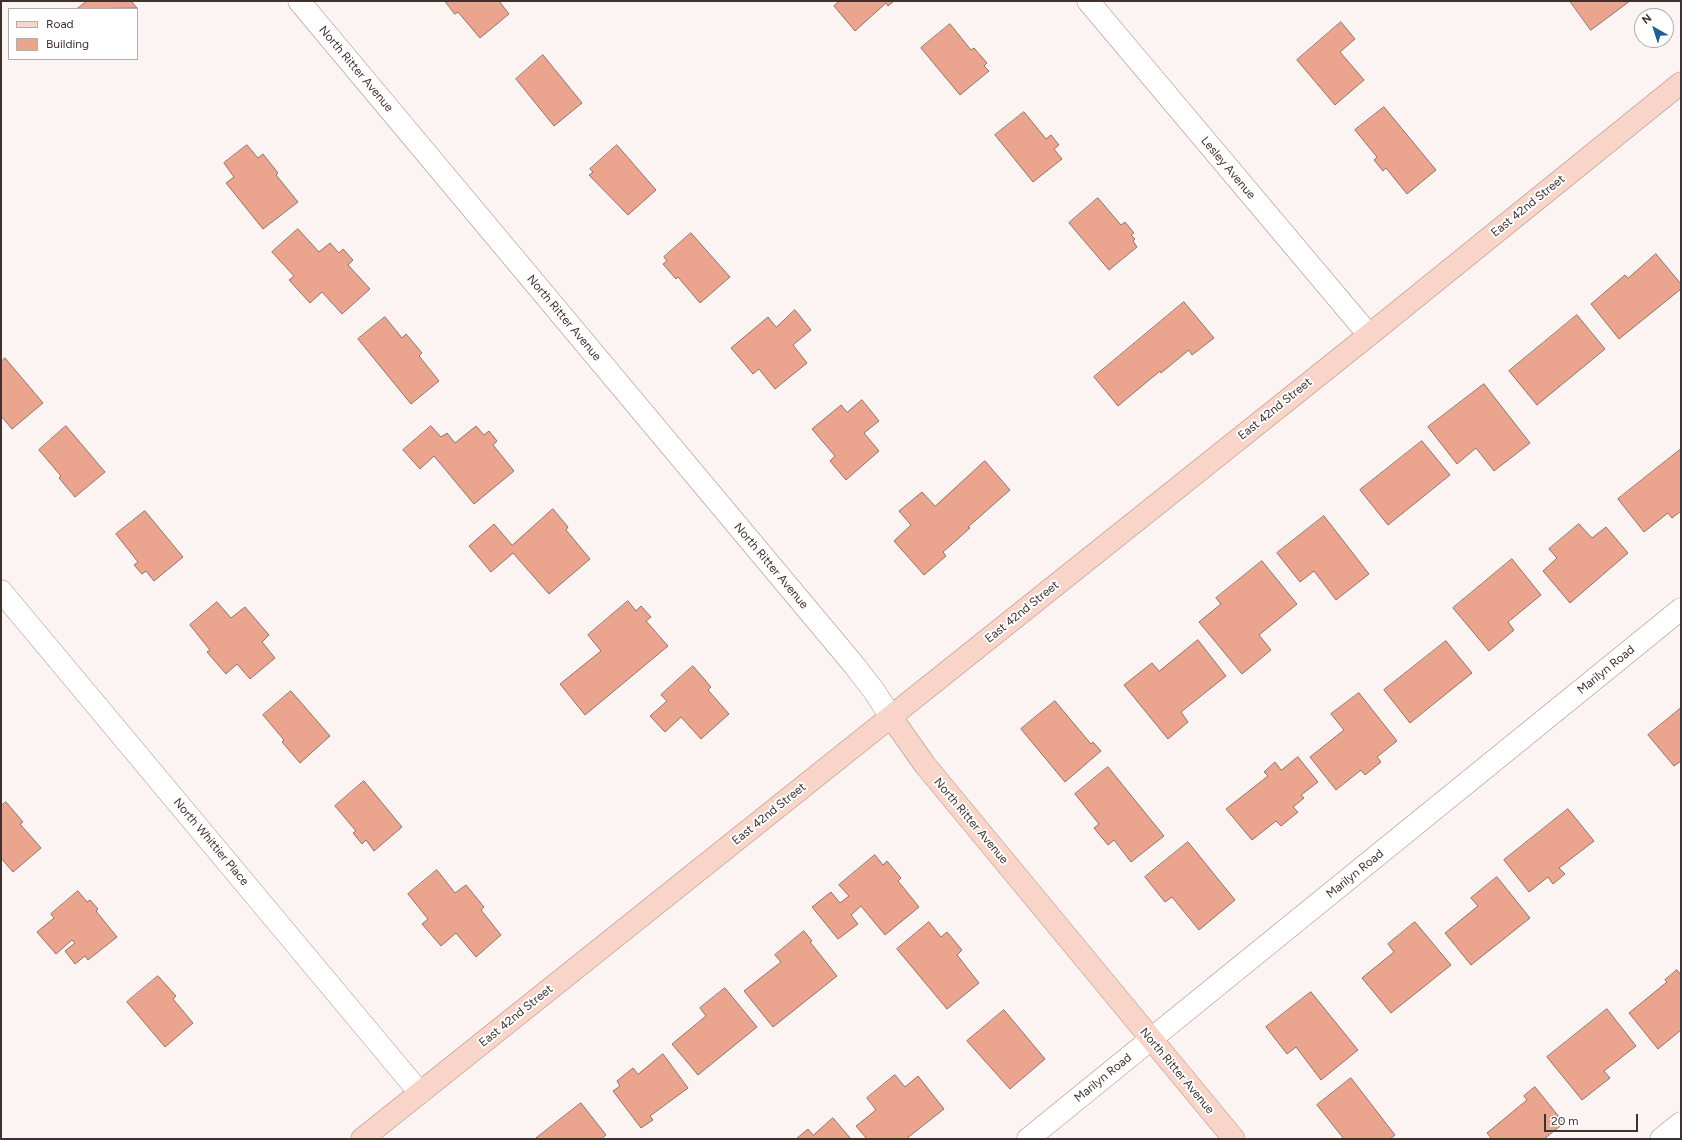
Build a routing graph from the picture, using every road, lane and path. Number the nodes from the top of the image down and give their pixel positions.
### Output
1 (299, 1) edge
2 (1088, 1) edge
3 (1681, 83) edge
4 (1368, 335) junction
5 (1, 591) edge
6 (1681, 610) edge
7 (891, 717) junction
8 (1151, 1039) junction
9 (420, 1093) junction
10 (1681, 1122) edge
11 (362, 1139) edge
12 (1028, 1139) edge
13 (1234, 1139) edge
14 (1661, 1139) edge

1 - 7 street, North Ritter Avenue
2 - 4 street, Lesley Avenue
3 - 4 street, East 42nd Street
4 - 7 street, East 42nd Street
5 - 9 street, North Whittier Place
6 - 8 street, Marilyn Road
7 - 8 street, North Ritter Avenue
7 - 9 street, East 42nd Street
8 - 12 street, Marilyn Road
8 - 13 street, North Ritter Avenue
9 - 11 street, East 42nd Street
10 - 14 street

